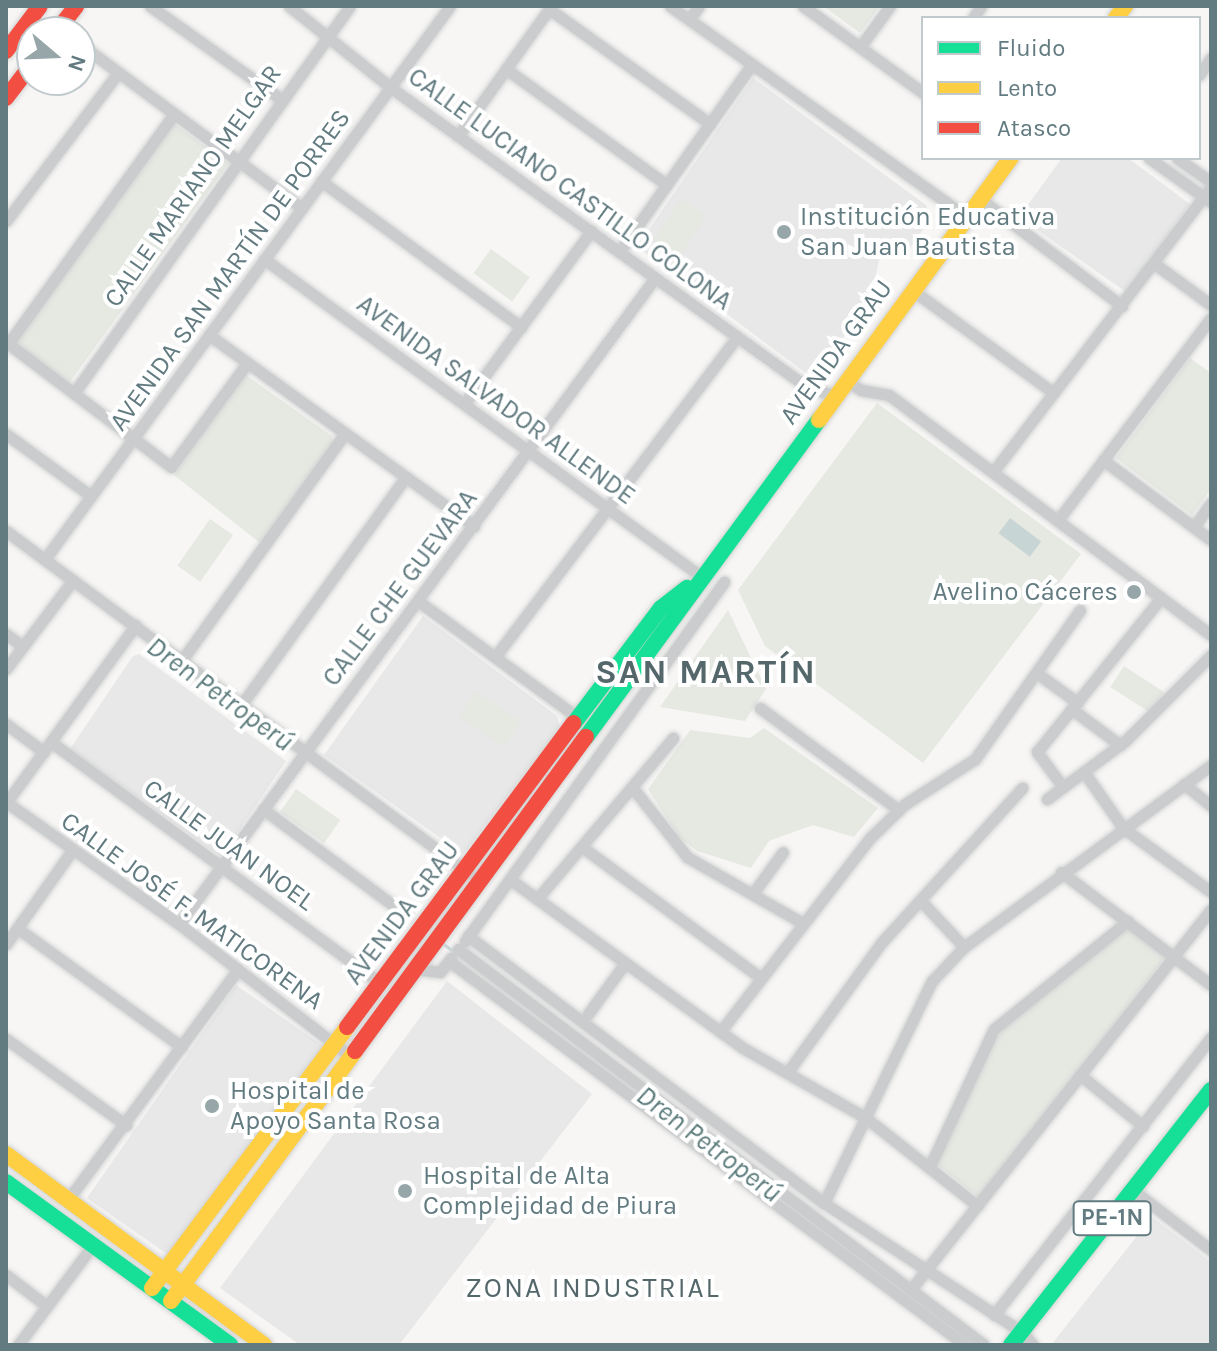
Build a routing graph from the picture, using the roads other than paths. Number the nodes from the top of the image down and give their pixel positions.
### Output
1 (150, 6) edge
2 (289, 6) edge
3 (350, 6) edge
4 (450, 6) edge
5 (670, 6) edge
6 (699, 6) edge
7 (803, 6) edge
8 (890, 6) edge
9 (37, 7) edge
10 (550, 7) edge
11 (689, 19) junction
12 (328, 37) junction
13 (860, 47) junction
14 (6, 51) edge
15 (96, 56) edge
16 (752, 64) junction
17 (506, 69) junction
18 (118, 73) junction
19 (390, 87) junction
20 (921, 89) edge
21 (281, 99) junction
22 (174, 114) junction
23 (710, 124) junction
24 (458, 136) junction
25 (236, 160) junction
26 (1009, 160) edge
27 (1153, 160) edge
28 (1179, 160) edge
29 (321, 181) junction
30 (667, 185) junction
31 (1209, 192) edge
32 (980, 199) junction
33 (302, 208) junction
34 (967, 217) junction
35 (6, 221) edge
36 (591, 231) junction
37 (619, 252) junction
38 (264, 259) junction
39 (1155, 264) junction
40 (655, 278) junction
41 (912, 290) junction
42 (1211, 305) edge
43 (1122, 306) junction
44 (1211, 318) edge
45 (521, 327) junction
46 (209, 335) junction
47 (737, 337) junction
48 (7, 343) edge
49 (247, 363) junction
50 (845, 380) junction
51 (74, 393) junction
52 (1054, 393) junction
53 (834, 395) junction
54 (464, 404) junction
55 (345, 433) junction
56 (6, 434) edge
57 (134, 438) junction
58 (529, 452) junction
59 (1103, 460) junction
60 (993, 472) junction
61 (406, 477) junction
62 (91, 496) junction
63 (1211, 503) edge
64 (607, 509) junction
65 (1058, 520) junction
66 (474, 526) junction
67 (1194, 527) junction
68 (6, 531) edge
69 (1211, 540) edge
70 (45, 559) junction
71 (702, 577) junction
72 (73, 580) junction
73 (724, 582) dead end
74 (1161, 598) junction
75 (418, 601) junction
76 (1080, 610) dead end
77 (136, 625) junction
78 (1210, 632) edge
79 (6, 634) edge
80 (23, 647) junction
81 (1211, 655) edge
82 (495, 657) junction
83 (182, 660) junction
84 (6, 669) edge
85 (1038, 674) junction
86 (242, 704) junction
87 (1076, 706) junction
88 (760, 708) dead end
89 (578, 717) junction
90 (6, 724) edge
91 (593, 729) junction
92 (673, 738) dead end
93 (51, 742) junction
94 (1120, 745) junction
95 (44, 752) junction
96 (305, 752) junction
97 (1211, 765) edge
98 (1084, 772) junction
99 (1184, 784) junction
100 (632, 787) junction
101 (1063, 787) junction
102 (1022, 788) dead end
103 (1047, 799) dead end
104 (6, 803) edge
105 (1211, 806) edge
106 (263, 809) junction
107 (899, 810) junction
108 (1123, 828) junction
109 (582, 847) junction
110 (73, 849) junction
111 (783, 852) dead end
112 (222, 866) junction
113 (464, 870) junction
114 (1061, 872) junction
115 (511, 880) junction
116 (480, 882) junction
117 (754, 892) junction
118 (1211, 892) edge
119 (537, 899) junction
120 (921, 901) junction
121 (1211, 909) edge
122 (406, 915) dead end
123 (1128, 921) junction
124 (801, 922) junction
125 (179, 924) junction
126 (17, 928) junction
127 (468, 936) junction
128 (6, 944) edge
129 (964, 947) junction
130 (458, 949) junction
131 (1174, 956) junction
132 (449, 961) junction
133 (625, 963) junction
134 (238, 969) junction
135 (415, 969) junction
136 (761, 978) junction
137 (380, 983) junction
138 (1211, 985) edge
139 (588, 1014) dead end
140 (720, 1032) junction
141 (1211, 1037) edge
142 (6, 1039) edge
143 (333, 1043) junction
144 (182, 1047) junction
145 (351, 1057) junction
146 (787, 1073) junction
147 (1080, 1075) junction
148 (1211, 1090) edge
149 (866, 1118) junction
150 (126, 1125) junction
151 (1143, 1126) junction
152 (6, 1154) edge
153 (930, 1166) junction
154 (6, 1182) edge
155 (1134, 1191) junction
156 (67, 1201) junction
157 (824, 1203) junction
158 (978, 1206) junction
159 (92, 1246) junction
160 (1211, 1250) edge
161 (926, 1269) junction
162 (164, 1271) junction
163 (6, 1275) edge
164 (182, 1285) junction
165 (152, 1288) junction
166 (912, 1288) junction
167 (171, 1301) junction
168 (47, 1306) junction
169 (994, 1315) junction
170 (1022, 1341) edge
171 (18, 1345) edge
172 (230, 1345) edge
173 (264, 1345) edge
174 (965, 1345) edge
175 (984, 1345) edge

1 - 21 street
2 - 12 street, CALLE LUCIANO CASTILLO COLONA
3 - 12 street, CALLE MARIANO MELGAR
4 - 19 street, AVENIDA SAN MARTÍN DE PORRES
5 - 11 street
6 - 11 street
7 - 13 street
8 - 13 street
9 - 14 main road
10 - 17 street
10 - 23 street
11 - 16 street
12 - 19 street, CALLE LUCIANO CASTILLO COLONA
12 - 21 street, CALLE MARIANO MELGAR
13 - 20 street
15 - 18 street
16 - 23 street
16 - 34 street
17 - 24 street
17 - 30 street
18 - 22 street
18 - 35 street
19 - 24 street, CALLE LUCIANO CASTILLO COLONA
19 - 29 street, AVENIDA SAN MARTÍN DE PORRES
21 - 25 street, CALLE MARIANO MELGAR
22 - 25 street
22 - 48 street
23 - 30 street
24 - 36 street, CALLE LUCIANO CASTILLO COLONA
25 - 33 street
25 - 51 street, CALLE MARIANO MELGAR
26 - 32 main road, AVENIDA GRAU
27 - 31 street
28 - 31 street
29 - 33 street, AVENIDA SAN MARTÍN DE PORRES
29 - 45 street
30 - 37 street
31 - 39 street
32 - 34 main road, AVENIDA GRAU
32 - 43 street
33 - 38 street, AVENIDA SAN MARTÍN DE PORRES
34 - 41 main road, AVENIDA GRAU
36 - 37 street, CALLE LUCIANO CASTILLO COLONA
36 - 45 street
37 - 40 street, CALLE LUCIANO CASTILLO COLONA
38 - 46 street, AVENIDA SAN MARTÍN DE PORRES
38 - 54 street, AVENIDA SALVADOR ALLENDE
39 - 42 street
39 - 43 street
40 - 47 street, CALLE LUCIANO CASTILLO COLONA
40 - 58 street, CALLE CHE GUEVARA
41 - 50 main road, AVENIDA GRAU
41 - 52 street
43 - 52 street
44 - 59 street
45 - 54 street
46 - 49 street
46 - 57 street, AVENIDA SAN MARTÍN DE PORRES
47 - 53 street, CALLE LUCIANO CASTILLO COLONA
47 - 64 street
48 - 51 street
49 - 55 street
49 - 57 street
50 - 53 main road, AVENIDA GRAU
50 - 60 street
51 - 57 street
52 - 60 street
53 - 71 main road, AVENIDA GRAU
54 - 58 street, AVENIDA SALVADOR ALLENDE
55 - 61 street
55 - 83 street
56 - 62 street
57 - 62 street, AVENIDA SAN MARTÍN DE PORRES
58 - 64 street, AVENIDA SALVADOR ALLENDE
58 - 66 street, CALLE CHE GUEVARA
59 - 65 street
59 - 67 street
60 - 65 street
61 - 66 street
61 - 86 street
62 - 70 street, AVENIDA SAN MARTÍN DE PORRES
63 - 67 street
64 - 71 street, AVENIDA SALVADOR ALLENDE
64 - 82 street
65 - 74 street
66 - 75 street, CALLE CHE GUEVARA
67 - 69 street
68 - 70 street
70 - 72 street
71 - 89 main road, AVENIDA GRAU
71 - 91 main road, AVENIDA GRAU
72 - 77 street
72 - 80 street
73 - 115 street
74 - 78 street
74 - 87 street
75 - 82 street
75 - 96 street, CALLE CHE GUEVARA
76 - 85 street
77 - 83 street
77 - 93 street
79 - 80 street
80 - 84 street
81 - 94 street
82 - 89 street
83 - 86 street
85 - 87 street
85 - 107 street
86 - 96 street
87 - 94 street
87 - 101 street
88 - 107 street
89 - 91 street
89 - 113 main road, AVENIDA GRAU
90 - 95 street
91 - 116 main road, AVENIDA GRAU
92 - 100 street
93 - 95 street
93 - 112 street, CALLE JUAN NOEL
94 - 98 street
95 - 104 street
96 - 106 street, CALLE CHE GUEVARA
96 - 113 street
97 - 99 street
98 - 101 street
98 - 108 street
99 - 105 street
99 - 108 street
100 - 109 street
100 - 117 street
101 - 103 street
102 - 120 street
104 - 110 street, CALLE JOSÉ F. MATICORENA
106 - 112 street, CALLE CHE GUEVARA
106 - 122 street
107 - 124 street
108 - 114 street
108 - 118 street
109 - 119 street
109 - 136 street
110 - 125 street, CALLE JOSÉ F. MATICORENA
110 - 126 street
111 - 117 street
112 - 125 street, CALLE CHE GUEVARA
112 - 137 street, CALLE JUAN NOEL
113 - 116 street
113 - 137 main road, AVENIDA GRAU
114 - 123 street
114 - 129 street
115 - 119 street
115 - 127 street
116 - 135 main road, AVENIDA GRAU
117 - 124 street
119 - 133 street
120 - 129 street
120 - 146 street
121 - 131 street
123 - 131 street
123 - 153 street
124 - 136 street
125 - 134 street, CALLE JOSÉ F. MATICORENA
126 - 128 street
126 - 144 street
127 - 130 street
127 - 157 street
129 - 149 street
130 - 132 street
130 - 166 street
131 - 138 street
131 - 147 street
132 - 135 street
132 - 174 street
133 - 139 street
133 - 140 street
134 - 143 street, CALLE JOSÉ F. MATICORENA
134 - 144 street
135 - 145 main road, AVENIDA GRAU
136 - 140 street
137 - 143 main road, AVENIDA GRAU
140 - 146 street
141 - 151 street
142 - 150 street
143 - 145 street, CALLE JOSÉ F. MATICORENA
143 - 162 main road, AVENIDA GRAU
144 - 150 street
145 - 164 main road, AVENIDA GRAU
146 - 149 street
147 - 151 street
147 - 158 street
148 - 155 main road, PE-1N
149 - 153 street
149 - 157 street
150 - 156 street
151 - 169 street
152 - 156 main road
153 - 158 street
154 - 159 main road
155 - 160 street
155 - 170 main road, PE-1N
156 - 162 main road
157 - 161 street
158 - 161 street
159 - 165 main road
159 - 168 street
161 - 166 street
161 - 169 street
162 - 164 main road
162 - 165 main road, AVENIDA GRAU
163 - 168 street
164 - 167 main road, AVENIDA GRAU
164 - 173 main road
165 - 167 main road
166 - 175 street
167 - 172 main road
168 - 171 street
169 - 170 street

